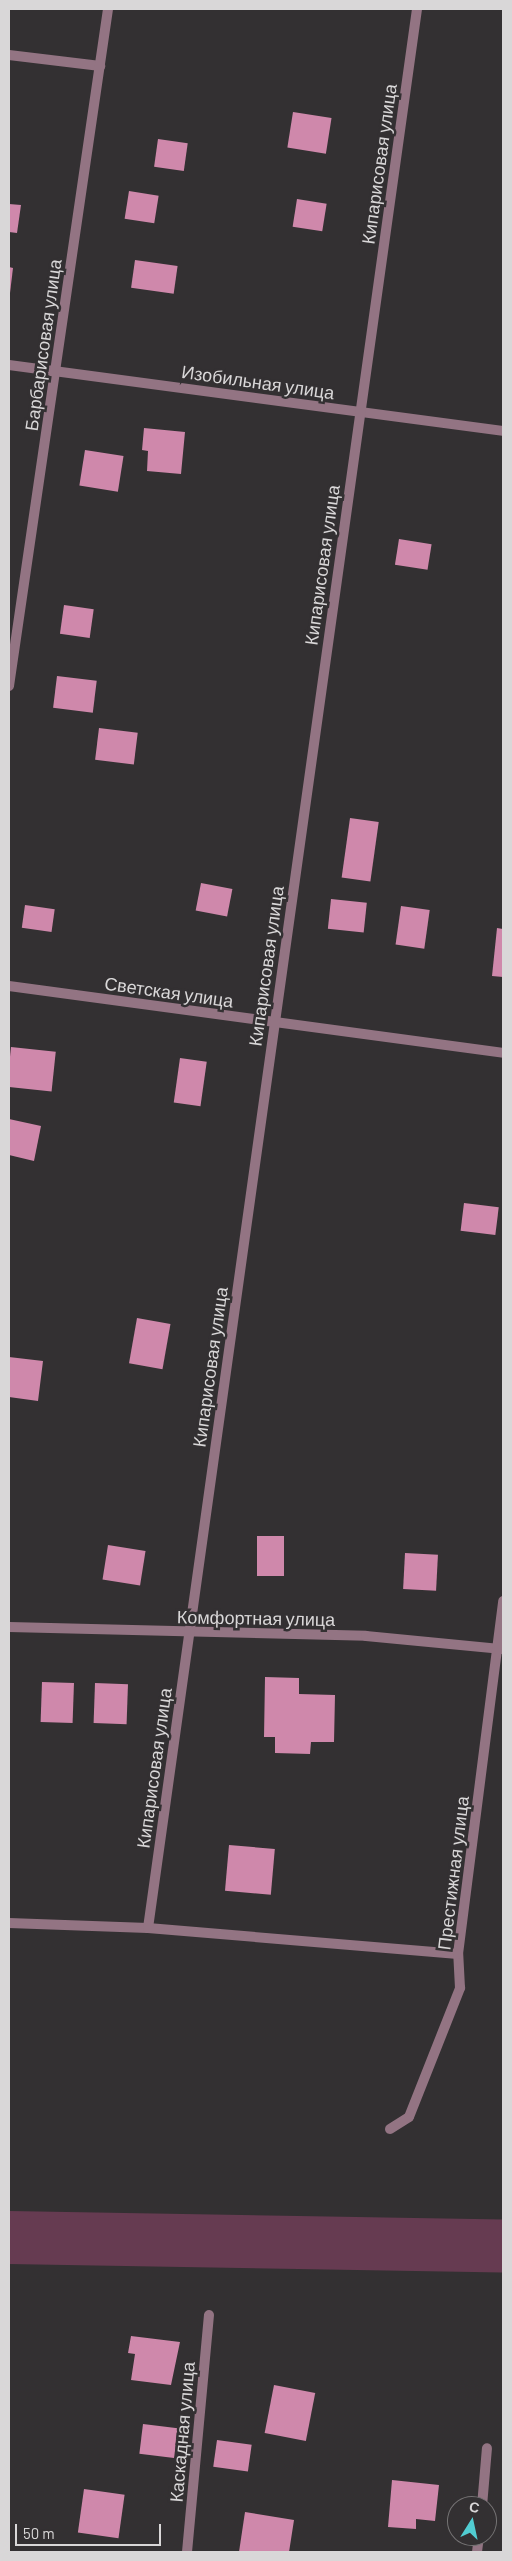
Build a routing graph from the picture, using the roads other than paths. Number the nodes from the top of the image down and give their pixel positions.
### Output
1 (108, 9) edge
2 (417, 9) edge
3 (9, 55) edge
4 (100, 66) junction
5 (9, 364) edge
6 (56, 371) junction
7 (360, 412) junction
8 (503, 431) edge
9 (11, 654) edge
10 (9, 686) edge
11 (9, 986) edge
12 (275, 1023) junction
13 (503, 1053) edge
14 (503, 1601) edge
15 (9, 1627) edge
16 (189, 1634) junction
17 (500, 1649) edge
18 (9, 1922) edge
19 (148, 1928) junction
20 (458, 1954) junction
21 (390, 2129) dead end
22 (209, 2315) dead end
23 (487, 2448) dead end
24 (483, 2496) edge
25 (187, 2552) edge

1 - 4 street, Барбарисовая улица
2 - 7 street, Кипарисовая улица
3 - 4 street
4 - 6 street, Барбарисовая улица
5 - 6 street, Изобильная улица
6 - 7 street, Изобильная улица
6 - 9 street, Барбарисовая улица
7 - 8 street, Изобильная улица
7 - 12 street, Кипарисовая улица
9 - 10 street, Барбарисовая улица
11 - 12 street, Светская улица
12 - 13 street, Светская улица
12 - 16 street, Кипарисовая улица
14 - 17 street, Престижная улица
15 - 16 street, Комфортная улица
16 - 17 street, Комфортная улица
16 - 19 street, Кипарисовая улица
17 - 20 street, Престижная улица
18 - 19 street
19 - 20 street
20 - 21 street, Престижная улица
22 - 25 street, Каскадная улица
23 - 24 street

